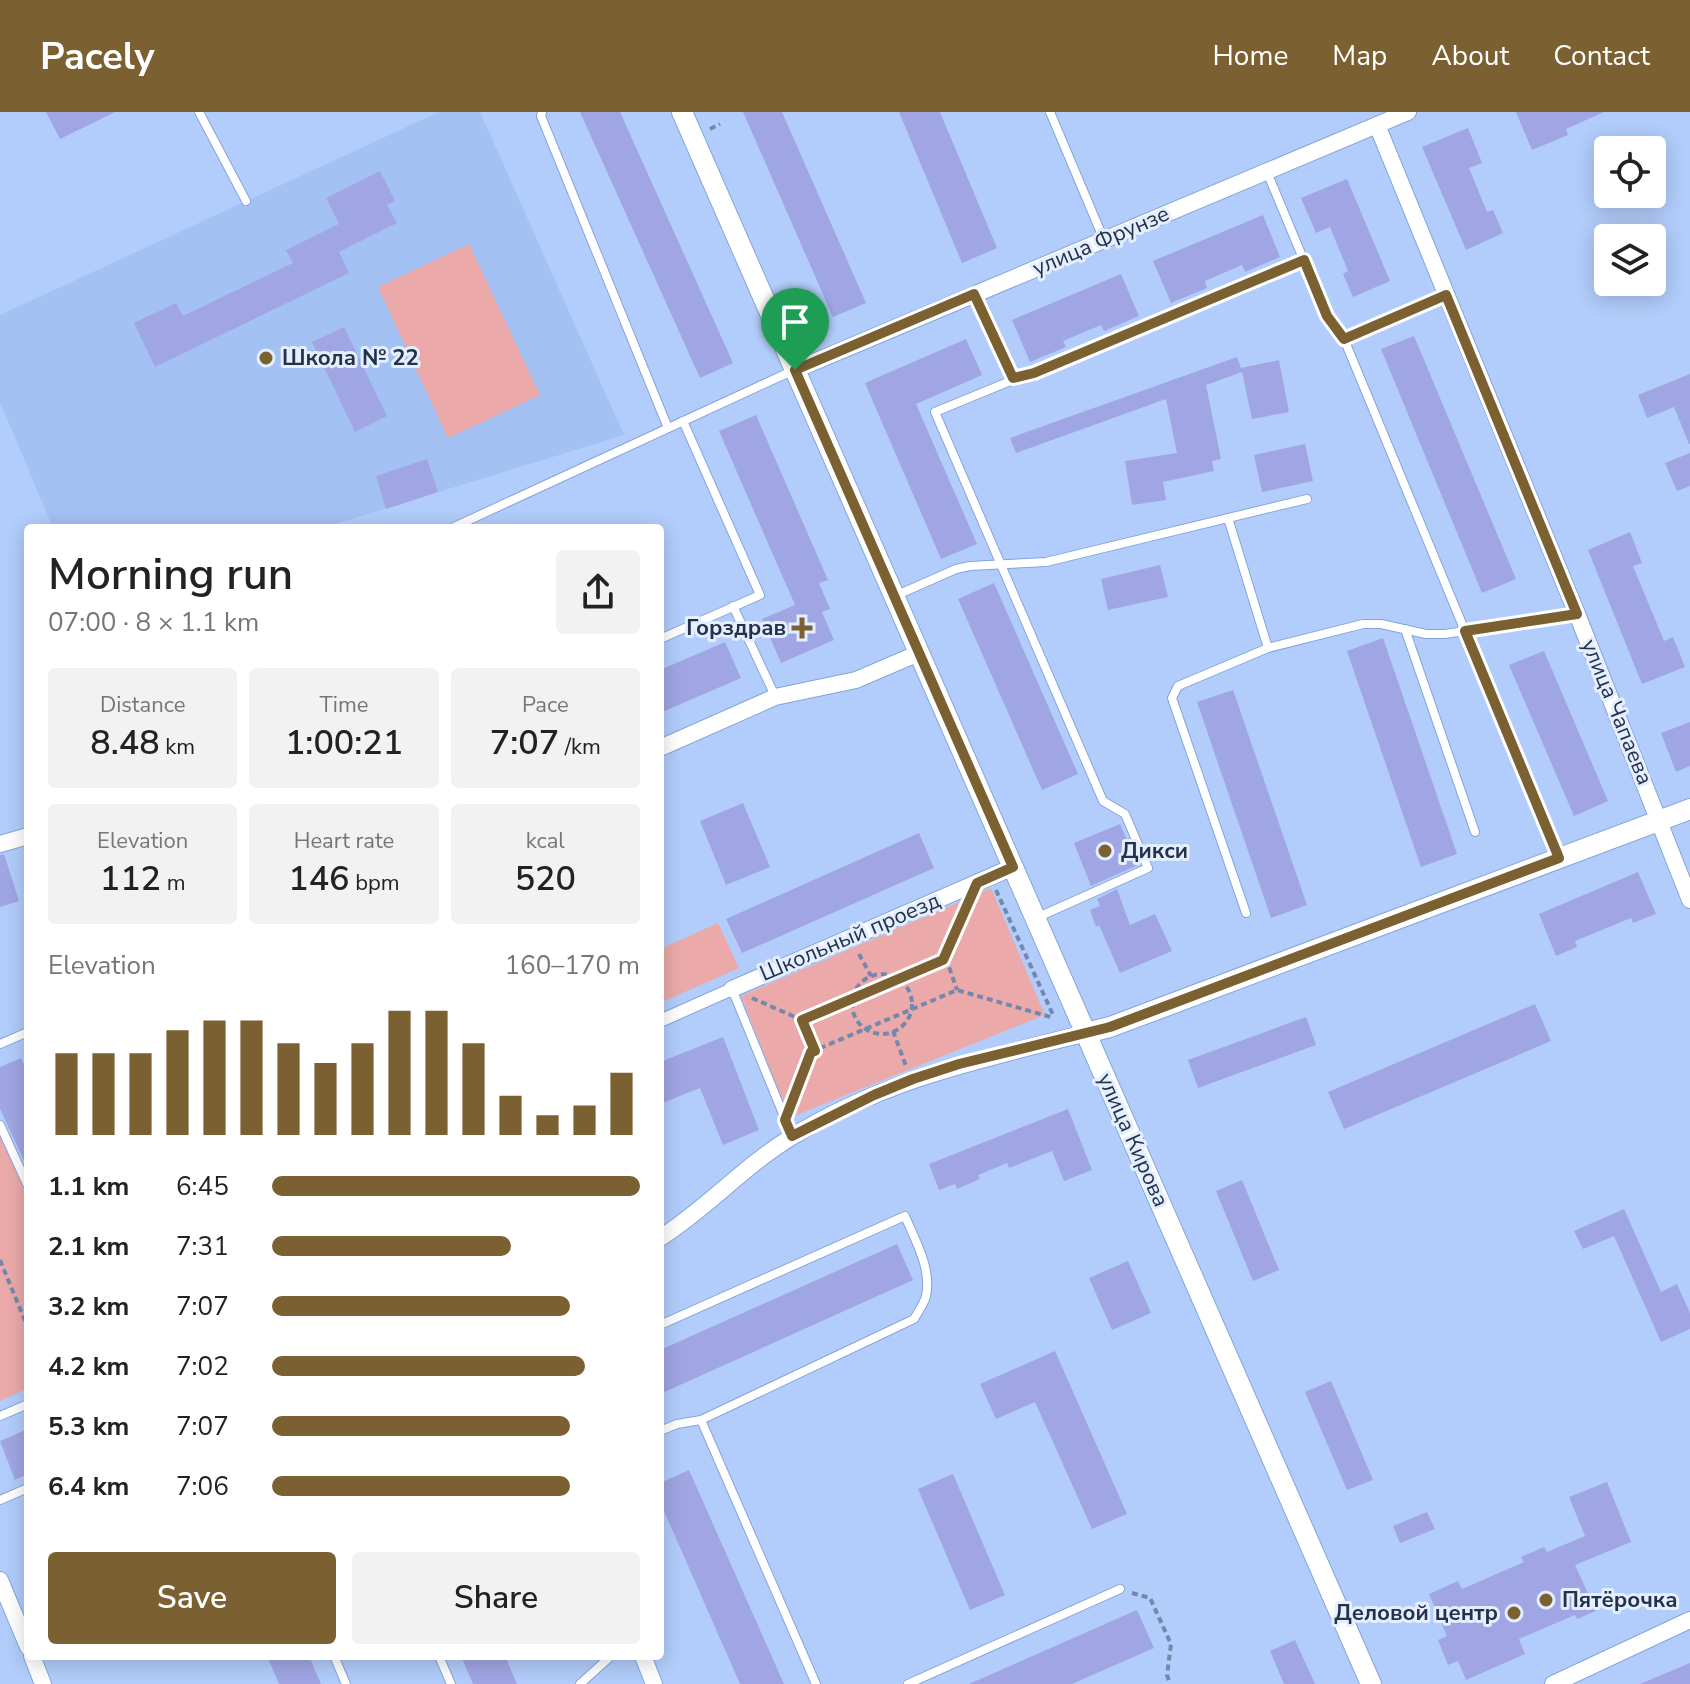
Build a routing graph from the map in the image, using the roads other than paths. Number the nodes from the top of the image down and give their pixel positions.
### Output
1 (199, 112) edge
2 (542, 112) edge
3 (682, 112) edge
4 (1050, 112) edge
5 (1408, 112) edge
6 (1374, 118) edge
7 (1267, 171) junction
8 (246, 201) dead end
9 (1104, 240) junction
10 (1304, 260) junction
11 (974, 294) junction
12 (1446, 295) junction
13 (1344, 339) junction
14 (795, 370) junction
15 (1013, 378) junction
16 (683, 421) junction
17 (668, 428) junction
18 (1307, 499) dead end
19 (1228, 518) junction
20 (461, 524) edge
21 (1000, 565) junction
22 (894, 597) junction
23 (733, 606) junction
24 (1577, 614) junction
25 (1405, 629) junction
26 (1465, 631) junction
27 (664, 637) edge
28 (1268, 648) junction
29 (919, 653) junction
30 (775, 697) junction
31 (664, 746) edge
32 (1690, 809) edge
33 (1659, 821) junction
34 (1475, 832) dead end
35 (24, 837) edge
36 (0, 844) edge
37 (1559, 858) junction
38 (1013, 867) junction
39 (1690, 900) edge
40 (1246, 913) dead end
41 (1036, 918) junction
42 (732, 989) junction
43 (664, 1019) edge
44 (1086, 1033) junction
45 (24, 1034) edge
46 (0, 1044) edge
47 (0, 1125) edge
48 (788, 1128) junction
49 (24, 1177) edge
50 (664, 1235) edge
51 (664, 1323) edge
52 (24, 1406) edge
53 (0, 1416) edge
54 (701, 1420) junction
55 (664, 1429) edge
56 (24, 1490) edge
57 (0, 1500) edge
58 (0, 1580) edge
59 (1120, 1589) road end
60 (1690, 1620) edge
61 (24, 1637) edge
62 (34, 1660) edge
63 (336, 1660) edge
64 (441, 1660) edge
65 (607, 1660) edge
66 (645, 1660) edge
67 (43, 1684) edge
68 (346, 1684) edge
69 (451, 1684) edge
70 (580, 1684) edge
71 (654, 1684) edge
72 (816, 1684) edge
73 (908, 1684) edge
74 (1371, 1684) edge
75 (1553, 1684) edge

1 - 8 lane
2 - 17 lane
3 - 14 street, улица Кирова
4 - 9 lane
5 - 6 street, улица Фрунзе
6 - 7 street, улица Фрунзе
6 - 12 street, улица Чапаева
7 - 9 street, улица Фрунзе
7 - 10 lane
9 - 11 street, улица Фрунзе
10 - 13 lane
10 - 15 lane
11 - 14 street, улица Фрунзе
11 - 15 lane
12 - 13 lane
12 - 24 street, улица Чапаева
13 - 26 lane
14 - 16 lane
14 - 22 street, улица Кирова
15 - 21 lane
16 - 17 lane
16 - 23 lane
17 - 20 lane
18 - 19 lane
19 - 21 lane
19 - 28 lane
21 - 22 lane
21 - 41 lane
22 - 29 street, улица Кирова
23 - 27 lane
23 - 30 lane
24 - 26 lane
24 - 33 street, улица Чапаева
25 - 26 lane
25 - 28 lane
25 - 34 lane
26 - 37 lane
28 - 40 lane
29 - 30 street
29 - 38 street, улица Кирова
30 - 31 street
32 - 33 street
33 - 37 street
33 - 39 street, улица Чапаева
35 - 36 street
37 - 44 street
38 - 41 street, улица Кирова
38 - 42 street, Школьный проезд
41 - 44 street, улица Кирова
42 - 43 street
42 - 48 lane
44 - 48 street
44 - 74 street, улица Кирова
45 - 46 lane
47 - 49 lane
48 - 50 street
51 - 54 lane
52 - 53 lane
54 - 55 lane
54 - 72 lane
56 - 57 lane
58 - 61 street
59 - 73 lane
60 - 75 street
62 - 67 street
63 - 68 lane
64 - 69 lane
65 - 70 lane
66 - 71 street

